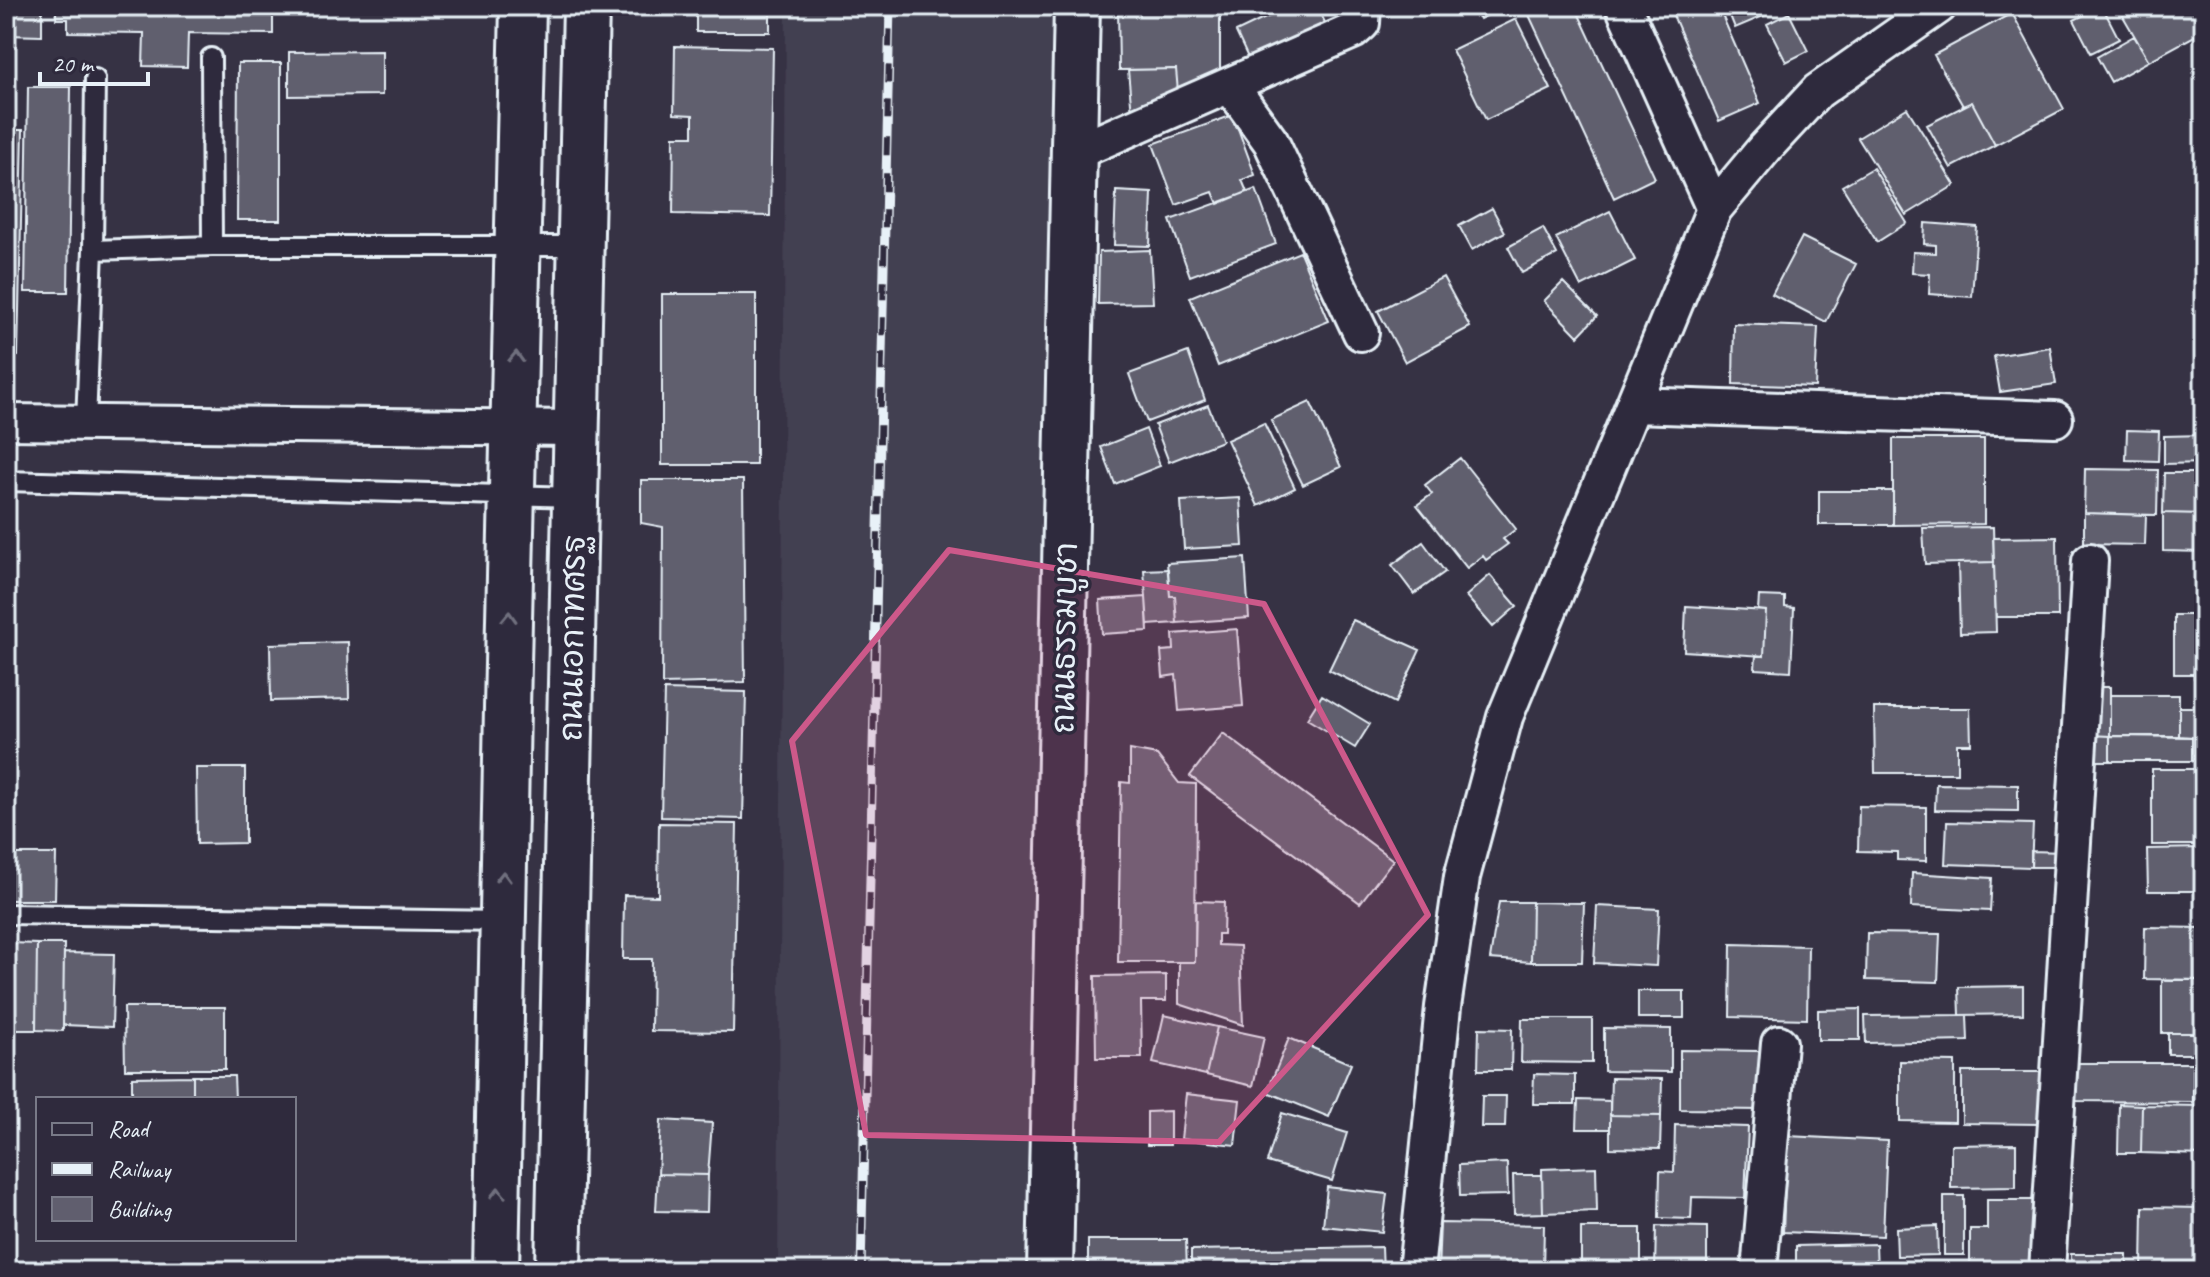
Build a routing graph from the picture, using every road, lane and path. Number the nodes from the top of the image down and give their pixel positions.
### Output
1 (523, 6) edge
2 (586, 6) edge
3 (1077, 6) edge
4 (1363, 6) edge
5 (1623, 6) edge
6 (1939, 6) edge
7 (211, 58) dead end
8 (95, 79) dead end
9 (1230, 85) junction
10 (1074, 153) junction
11 (1714, 209) junction
12 (519, 245) junction
13 (212, 246) junction
14 (581, 246) junction
15 (93, 250) junction
16 (1361, 333) dead end
17 (1634, 405) junction
18 (2055, 419) dead end
19 (6, 422) edge
20 (86, 422) junction
21 (514, 427) junction
22 (577, 428) junction
23 (6, 481) edge
24 (512, 495) junction
25 (575, 497) junction
26 (2090, 561) dead end
27 (6, 914) edge
28 (503, 921) junction
29 (1779, 1043) dead end
30 (496, 1271) edge
31 (558, 1271) edge
32 (1050, 1271) edge
33 (1416, 1271) edge
34 (1759, 1271) edge
35 (2047, 1271) edge

1 - 12 main road
2 - 14 main road, ถนนเอกาทศรฐ
3 - 10 main road, ถนนธรรมบูชา
4 - 9 street
5 - 11 street
6 - 11 street
7 - 13 lane
8 - 15 lane
9 - 10 street
9 - 16 street
10 - 32 main road, ถนนธรรมบูชา
11 - 17 street
12 - 13 lane
12 - 14 lane
21 -> 12 main road
13 - 15 lane
14 - 22 main road, ถนนเอกาทศรฐ
15 - 20 lane
17 - 18 street
17 - 33 street
19 - 20 street
20 - 21 street
21 - 22 street
21 - 24 main road
22 - 25 main road, ถนนเอกาทศรฐ
23 - 24 lane
24 - 25 lane
28 -> 24 main road
25 - 31 main road, ถนนเอกาทศรฐ
26 - 35 street
27 - 28 lane
30 -> 28 main road
29 - 34 street

